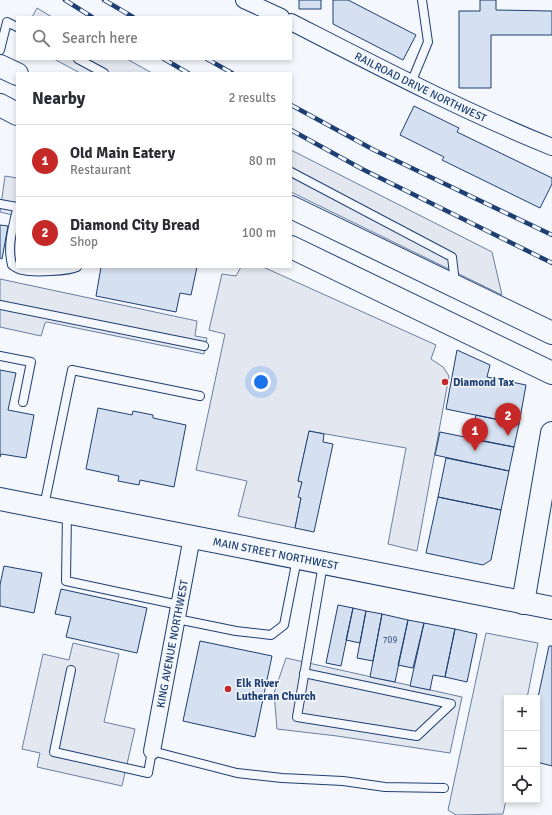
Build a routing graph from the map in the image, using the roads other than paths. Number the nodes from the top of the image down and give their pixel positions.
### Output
1 (244, 0) edge
2 (422, 0) edge
3 (276, 10) edge
4 (292, 23) edge
5 (16, 26) edge
6 (2, 33) edge
7 (0, 50) edge
8 (80, 60) edge
9 (0, 66) edge
10 (102, 72) edge
11 (16, 74) edge
12 (411, 83) junction
13 (0, 106) edge
14 (16, 114) edge
15 (552, 147) edge
16 (292, 173) edge
17 (0, 204) edge
18 (292, 206) edge
19 (16, 208) edge
20 (16, 213) edge
21 (292, 247) edge
22 (16, 267) edge
23 (19, 268) edge
24 (75, 268) edge
25 (456, 286) junction
26 (0, 305) edge
27 (552, 333) edge
28 (204, 346) dead end
29 (0, 356) edge
30 (552, 373) edge
31 (200, 396) dead end
32 (23, 402) dead end
33 (552, 433) edge
34 (0, 500) edge
35 (44, 508) junction
36 (67, 513) junction
37 (192, 536) junction
38 (297, 558) junction
39 (323, 563) junction
40 (523, 603) junction
41 (552, 608) edge
42 (178, 612) junction
43 (72, 670) dead end
44 (304, 673) junction
45 (152, 751) junction
46 (444, 788) dead end

1 - 3 street
2 - 12 lane
4 - 12 street, RAILROAD DRIVE NORTHWEST
5 - 6 lane
6 - 7 lane
8 - 10 lane
9 - 11 main road
12 - 15 street, RAILROAD DRIVE NORTHWEST
13 - 14 main road
16 - 25 lane
17 - 19 lane
18 - 25 main road
20 - 22 lane
21 - 30 main road
23 - 24 lane
25 - 27 main road
26 - 28 lane
29 - 32 lane
31 - 35 lane
33 - 40 main road
34 - 35 main road, MAIN STREET NORTHWEST
35 - 36 main road, MAIN STREET NORTHWEST
36 - 37 main road, MAIN STREET NORTHWEST
36 - 42 lane
37 - 38 main road, MAIN STREET NORTHWEST
37 - 42 street, KING AVENUE NORTHWEST
38 - 39 main road, MAIN STREET NORTHWEST
38 - 42 lane
39 - 40 main road, MAIN STREET NORTHWEST
39 - 44 lane
40 - 41 main road, MAIN STREET NORTHWEST
42 - 45 street, KING AVENUE NORTHWEST
43 - 45 lane
44 - 44 lane
45 - 46 lane

